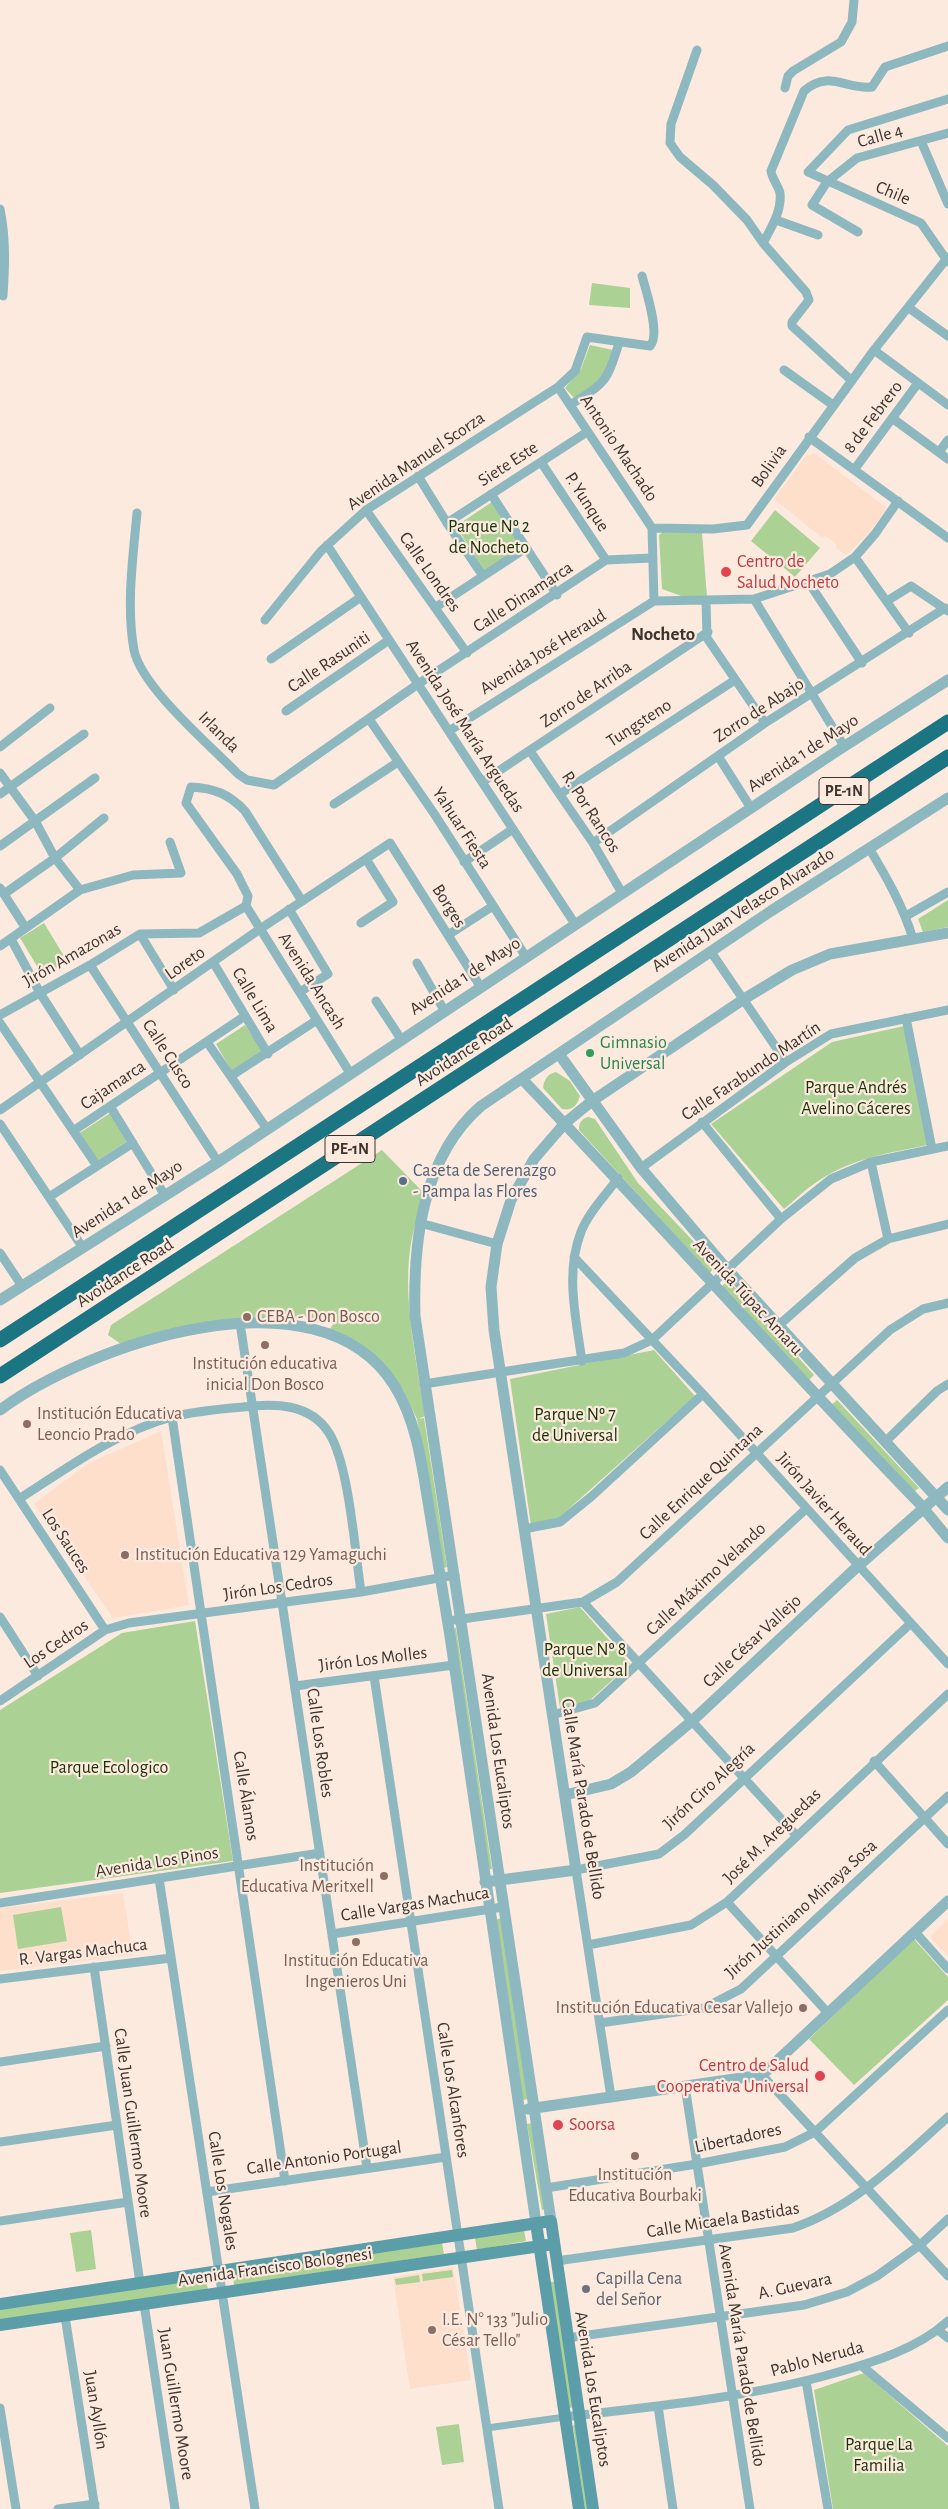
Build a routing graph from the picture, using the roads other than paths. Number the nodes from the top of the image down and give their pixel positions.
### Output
1 (854, 0) edge
2 (948, 46) edge
3 (697, 50) dead end
4 (785, 88) dead end
5 (948, 99) edge
6 (948, 133) edge
7 (921, 141) junction
8 (827, 182) junction
9 (948, 204) edge
10 (0, 209) edge
11 (776, 220) junction
12 (858, 232) dead end
13 (818, 235) dead end
14 (763, 243) junction
15 (947, 260) edge
16 (642, 276) dead end
17 (3, 296) dead end
18 (910, 308) junction
19 (948, 336) edge
20 (619, 343) junction
21 (874, 350) junction
22 (784, 370) dead end
23 (852, 381) junction
24 (918, 383) junction
25 (558, 387) junction
26 (570, 405) junction
27 (833, 405) junction
28 (948, 405) edge
29 (892, 418) junction
30 (587, 432) junction
31 (809, 437) junction
32 (948, 440) edge
33 (939, 452) junction
34 (948, 459) edge
35 (541, 462) junction
36 (854, 470) junction
37 (418, 476) junction
38 (491, 494) junction
39 (898, 501) junction
40 (366, 510) junction
41 (137, 513) dead end
42 (447, 523) junction
43 (652, 528) junction
44 (948, 538) edge
45 (327, 545) junction
46 (526, 548) junction
47 (855, 557) junction
48 (652, 558) junction
49 (606, 560) junction
50 (482, 576) junction
51 (809, 583) junction
52 (557, 595) junction
53 (361, 597) junction
54 (754, 599) junction
55 (654, 601) junction
56 (706, 601) junction
57 (887, 601) junction
58 (436, 607) junction
59 (947, 610) edge
60 (265, 620) dead end
61 (708, 632) junction
62 (909, 633) junction
63 (389, 640) junction
64 (467, 653) junction
65 (271, 659) dead end
66 (862, 663) junction
67 (734, 680) junction
68 (948, 680) edge
69 (418, 684) junction
70 (812, 694) junction
71 (50, 708) dead end
72 (286, 711) dead end
73 (369, 719) junction
74 (948, 722) edge
75 (765, 724) junction
76 (449, 731) junction
77 (84, 734) dead end
78 (844, 746) junction
79 (0, 747) edge
80 (530, 751) junction
81 (718, 756) junction
82 (948, 757) edge
83 (398, 762) junction
84 (0, 773) edge
85 (95, 778) dead end
86 (482, 782) junction
87 (10, 788) junction
88 (0, 794) edge
89 (560, 794) junction
90 (948, 798) edge
91 (334, 804) dead end
92 (751, 808) junction
93 (104, 818) dead end
94 (35, 821) junction
95 (513, 829) junction
96 (170, 842) dead end
97 (390, 843) joint
98 (593, 843) junction
99 (0, 846) edge
100 (869, 848) junction
101 (56, 858) junction
102 (366, 859) junction
103 (464, 862) junction
104 (80, 890) junction
105 (2, 891) edge
106 (948, 892) edge
107 (622, 893) junction
108 (302, 901) junction
109 (246, 906) junction
110 (493, 906) junction
111 (289, 909) junction
112 (906, 916) junction
113 (361, 923) dead end
114 (575, 924) junction
115 (25, 927) junction
116 (260, 929) junction
117 (948, 933) edge
118 (140, 934) junction
119 (448, 935) junction
120 (913, 939) junction
121 (11, 940) junction
122 (0, 946) edge
123 (711, 952) junction
124 (526, 957) junction
125 (214, 962) junction
126 (417, 963) dead end
127 (90, 966) junction
128 (480, 986) junction
129 (174, 990) junction
130 (300, 992) junction
131 (40, 993) junction
132 (744, 999) junction
133 (376, 1001) dead end
134 (444, 1010) junction
135 (948, 1010) edge
136 (0, 1015) edge
137 (245, 1016) junction
138 (906, 1018) junction
139 (317, 1020) junction
140 (0, 1023) edge
141 (128, 1023) junction
142 (401, 1039) junction
143 (207, 1042) junction
144 (268, 1054) junction
145 (559, 1054) junction
146 (80, 1055) junction
147 (786, 1062) junction
148 (160, 1073) junction
149 (350, 1073) junction
150 (230, 1076) junction
151 (523, 1080) junction
152 (40, 1082) junction
153 (592, 1101) junction
154 (110, 1106) junction
155 (0, 1110) edge
156 (702, 1122) junction
157 (565, 1123) junction
158 (0, 1124) edge
159 (267, 1129) junction
160 (74, 1131) junction
161 (133, 1143) junction
162 (948, 1146) edge
163 (932, 1149) junction
164 (218, 1162) junction
165 (871, 1162) junction
166 (97, 1166) junction
167 (641, 1168) junction
168 (618, 1178) junction
169 (164, 1194) junction
170 (49, 1197) junction
171 (781, 1218) junction
172 (420, 1223) junction
173 (948, 1224) edge
174 (888, 1239) junction
175 (497, 1244) junction
176 (83, 1248) junction
177 (0, 1253) edge
178 (574, 1257) junction
179 (726, 1268) junction
180 (712, 1284) junction
181 (22, 1286) junction
182 (0, 1300) edge
183 (948, 1303) edge
184 (240, 1323) junction
185 (779, 1325) junction
186 (0, 1340) edge
187 (652, 1340) junction
188 (582, 1360) junction
189 (502, 1373) junction
190 (0, 1376) edge
191 (832, 1382) junction
192 (424, 1384) junction
193 (948, 1384) edge
194 (703, 1394) junction
195 (816, 1396) junction
196 (252, 1406) junction
197 (0, 1410) edge
198 (172, 1417) junction
199 (885, 1442) junction
200 (756, 1452) junction
201 (0, 1470) edge
202 (948, 1487) edge
203 (936, 1497) junction
204 (19, 1499) junction
205 (923, 1508) junction
206 (806, 1509) junction
207 (948, 1510) edge
208 (524, 1530) junction
209 (948, 1538) edge
210 (858, 1566) junction
211 (455, 1575) junction
212 (440, 1578) junction
213 (361, 1592) junction
214 (283, 1602) junction
215 (583, 1602) junction
216 (535, 1608) junction
217 (202, 1613) junction
218 (0, 1617) edge
219 (461, 1618) junction
220 (447, 1621) junction
221 (911, 1623) junction
222 (105, 1630) junction
223 (638, 1664) junction
224 (948, 1664) edge
225 (454, 1665) junction
226 (38, 1676) junction
227 (374, 1676) junction
228 (295, 1686) junction
229 (948, 1694) edge
230 (0, 1701) edge
231 (552, 1715) junction
232 (692, 1721) junction
233 (874, 1761) junction
234 (744, 1777) junction
235 (565, 1795) junction
236 (948, 1796) edge
237 (924, 1818) junction
238 (796, 1835) junction
239 (948, 1844) edge
240 (320, 1853) junction
241 (240, 1865) junction
242 (576, 1870) junction
243 (159, 1878) junction
244 (499, 1880) junction
245 (485, 1882) junction
246 (948, 1901) edge
247 (727, 1902) junction
248 (0, 1903) edge
249 (503, 1907) junction
250 (489, 1909) junction
251 (411, 1921) junction
252 (915, 1932) junction
253 (332, 1934) junction
254 (588, 1945) junction
255 (778, 1956) junction
256 (171, 1958) junction
257 (94, 1967) junction
258 (948, 1969) edge
259 (0, 1979) edge
260 (948, 2010) edge
261 (828, 2013) junction
262 (600, 2023) junction
263 (106, 2046) junction
264 (0, 2062) edge
265 (762, 2075) junction
266 (685, 2086) junction
267 (611, 2097) junction
268 (534, 2108) junction
269 (519, 2110) junction
270 (948, 2117) edge
271 (117, 2125) junction
272 (815, 2132) junction
273 (0, 2142) edge
274 (446, 2157) junction
275 (697, 2164) junction
276 (367, 2168) junction
277 (284, 2181) junction
278 (546, 2188) junction
279 (867, 2189) junction
280 (206, 2192) junction
281 (128, 2202) junction
282 (948, 2219) edge
283 (0, 2221) edge
284 (551, 2221) junction
285 (536, 2223) junction
286 (458, 2235) junction
287 (708, 2240) junction
288 (554, 2244) junction
289 (920, 2245) junction
290 (539, 2246) junction
291 (461, 2257) junction
292 (556, 2261) junction
293 (219, 2271) junction
294 (948, 2276) edge
295 (140, 2283) junction
296 (222, 2293) junction
297 (0, 2304) edge
298 (144, 2304) junction
299 (65, 2316) junction
300 (720, 2316) junction
301 (948, 2321) edge
302 (0, 2326) edge
303 (938, 2330) junction
304 (567, 2338) junction
305 (948, 2338) edge
306 (862, 2366) junction
307 (806, 2381) junction
308 (732, 2396) junction
309 (658, 2406) junction
310 (0, 2408) edge
311 (580, 2415) junction
312 (565, 2417) junction
313 (487, 2428) junction
314 (948, 2438) edge
315 (95, 2506) edge
316 (16, 2509) edge
317 (58, 2509) edge
318 (175, 2509) edge
319 (255, 2509) edge
320 (499, 2509) edge
321 (579, 2509) edge
322 (593, 2509) edge
323 (673, 2509) edge
324 (750, 2509) edge
325 (828, 2509) edge

1 - 4 street
2 - 11 street
3 - 14 street
5 - 8 street, Chile
6 - 7 street, Calle 4
7 - 8 street, Calle 4
7 - 9 street
8 - 12 street, Calle 4
8 - 15 street, Chile
10 - 17 street
11 - 13 street
11 - 14 street
14 - 23 street
15 - 18 street, Bolivia
16 - 20 street
18 - 19 street
18 - 21 street, Bolivia
20 - 25 street, Avenida Manuel Scorza
20 - 26 street
21 - 23 street, Bolivia
21 - 24 street
22 - 27 street
23 - 27 street, Bolivia
24 - 28 street
24 - 29 street, 8 de Febrero
25 - 26 street, Antonio Machado
25 - 37 street, Avenida Manuel Scorza
26 - 30 street, Antonio Machado
27 - 31 street, Bolivia
29 - 33 street
29 - 36 street, 8 de Febrero
30 - 35 street, Siete Este
30 - 43 street, Antonio Machado
31 - 36 street
31 - 43 street, Bolivia
32 - 33 street
33 - 34 street
35 - 38 street, Siete Este
35 - 49 street, P. Yunque
36 - 39 street
37 - 40 street, Avenida Manuel Scorza
37 - 42 street
38 - 42 street, Siete Este
38 - 46 street
39 - 44 street
39 - 47 street
40 - 45 street, Avenida Manuel Scorza
40 - 58 street, Calle Londres
41 - 73 street, Irlanda
42 - 50 street
43 - 48 street
45 - 53 street, Avenida José María Arguedas
45 - 60 street, Avenida Manuel Scorza
46 - 50 street
46 - 52 street
47 - 51 street
47 - 57 street
48 - 49 street
48 - 55 street
49 - 52 street, Calle Dinamarca
50 - 58 street
51 - 54 street
51 - 66 street
52 - 64 street, Calle Dinamarca
53 - 63 street, Avenida José María Arguedas
53 - 65 street
54 - 56 street
54 - 70 street
55 - 56 street
55 - 76 street, Avenida José Heraud
56 - 61 street
57 - 59 street
57 - 62 street
58 - 64 street, Calle Londres
59 - 62 street, Zorro de Abajo
61 - 67 street
61 - 80 street, Zorro de Arriba
62 - 66 street, Zorro de Abajo
63 - 69 street, Avenida José María Arguedas
63 - 72 street, Calle Rasuniti
64 - 69 street, Calle Dinamarca
66 - 70 street, Zorro de Abajo
67 - 75 street
67 - 89 street, Tungsteno
68 - 78 street, Avenida 1 de Mayo
69 - 73 street, Irlanda
69 - 76 street, Avenida José María Arguedas
70 - 75 street, Zorro de Abajo
70 - 78 street
71 - 79 street
73 - 83 street, Yahuar Fiesta
74 - 186 highway, Avoidance Road / PE-1N
75 - 81 street, Zorro de Abajo
76 - 86 street, Avenida José María Arguedas
77 - 87 street
78 - 92 street, Avenida 1 de Mayo
80 - 86 street, Zorro de Arriba
80 - 89 street, R. Por Rancos
81 - 92 street
81 - 98 street, Zorro de Abajo
82 - 190 highway, Avoidance Road / PE-1N
83 - 91 street
83 - 103 street, Yahuar Fiesta
84 - 87 street
85 - 94 street
86 - 95 street, Avenida José María Arguedas
87 - 88 street
87 - 94 street
89 - 98 street, R. Por Rancos
90 - 100 street, Avenida Juan Velasco Alvarado
92 - 107 street, Avenida 1 de Mayo
93 - 101 street
94 - 99 street
94 - 101 street
95 - 103 street
95 - 114 street, Avenida José María Arguedas
96 - 104 street
97 - 102 street, Loreto
97 - 119 street, Borges
98 - 107 street, R. Por Rancos
100 - 112 street
100 - 123 street, Avenida Juan Velasco Alvarado
101 - 104 street
101 - 105 street
102 - 108 street, Loreto
102 - 113 street
103 - 110 street, Yahuar Fiesta
104 - 115 street
105 - 115 street
106 - 112 street
107 - 114 street, Avenida 1 de Mayo
108 - 109 street
108 - 111 street, Loreto
109 - 116 street, Avenida Ancash
109 - 118 street, Jirón Amazonas
110 - 119 street
110 - 124 street, Yahuar Fiesta
111 - 116 street, Loreto
111 - 130 street
112 - 120 street
114 - 124 street, Avenida 1 de Mayo
115 - 121 street
116 - 125 street, Loreto
116 - 130 street, Avenida Ancash
117 - 120 street, Calle María Parado de Bellido
118 - 127 street, Jirón Amazonas
118 - 129 street
119 - 128 street, Borges
120 - 132 street, Calle María Parado de Bellido
121 - 122 street
121 - 131 street
123 - 132 street
123 - 145 street, Avenida Juan Velasco Alvarado
124 - 128 street, Avenida 1 de Mayo
125 - 129 street, Loreto
125 - 137 street, Calle Lima
126 - 134 street
127 - 131 street, Jirón Amazonas
127 - 141 street, Calle Cusco
128 - 134 street, Avenida 1 de Mayo
129 - 141 street, Loreto
130 - 139 street, Avenida Ancash
131 - 136 street, Jirón Amazonas
131 - 146 street
132 - 147 street
132 - 153 street, Calle María Parado de Bellido
133 - 142 street
134 - 142 street, Avenida 1 de Mayo
135 - 138 street, Calle Farabundo Martín
137 - 143 street, Cajamarca
137 - 144 street, Calle Lima
138 - 147 street, Calle Farabundo Martín
138 - 163 street
139 - 144 street
139 - 149 street, Avenida Ancash
140 - 152 street
141 - 146 street, Loreto
141 - 148 street, Calle Cusco
142 - 149 street, Avenida 1 de Mayo
143 - 148 street, Cajamarca
143 - 150 street
144 - 150 street
145 - 151 street, Avenida Los Eucaliptos
145 - 153 street, Avenida Túpac Amaru
146 - 152 street, Loreto
147 - 156 street, Calle Farabundo Martín
148 - 154 street, Cajamarca
148 - 164 street, Calle Cusco
149 - 159 street, Avenida 1 de Mayo
150 - 159 street
151 - 157 street, Avenida Túpac Amaru
151 - 172 street, Avenida Los Eucaliptos
152 - 155 street, Loreto
152 - 160 street
153 - 157 street, Calle María Parado de Bellido
153 - 167 street, Avenida Túpac Amaru
154 - 160 street, Cajamarca
154 - 161 street
156 - 167 street, Calle Farabundo Martín
156 - 171 street
157 - 168 street, Avenida Túpac Amaru
157 - 175 street, Calle María Parado de Bellido
158 - 170 street
159 - 164 street, Avenida 1 de Mayo
160 - 166 street
161 - 166 street
161 - 169 street
162 - 163 street
163 - 165 street
164 - 169 street, Avenida 1 de Mayo
165 - 171 street
165 - 174 street
166 - 170 street
167 - 179 street, Avenida Túpac Amaru
168 - 178 street
168 - 180 street, Avenida Túpac Amaru
169 - 176 street, Avenida 1 de Mayo
170 - 176 street
171 - 179 street
172 - 175 street
172 - 192 street, Avenida Los Eucaliptos
173 - 174 street
174 - 185 street
175 - 189 street, Calle María Parado de Bellido
176 - 181 street, Avenida 1 de Mayo
177 - 181 street
178 - 187 street, Jirón Javier Heraud
178 - 188 street
179 - 180 street
179 - 185 street, Avenida Túpac Amaru
180 - 187 street
180 - 195 street, Avenida Túpac Amaru
181 - 182 street, Avenida 1 de Mayo
183 - 191 street, Calle Enrique Quintana
184 - 196 street, Calle Los Robles
184 - 197 street, Avenida Los Eucaliptos
184 - 212 street, Avenida Los Eucaliptos
185 - 191 street, Avenida Túpac Amaru
187 - 188 street
187 - 194 street, Jirón Javier Heraud
188 - 189 street
189 - 192 street
189 - 208 street, Calle María Parado de Bellido
191 - 195 street, Calle Enrique Quintana
191 - 199 street, Avenida Túpac Amaru
192 - 211 street, Avenida Los Eucaliptos
193 - 199 street
194 - 200 street, Jirón Javier Heraud
194 - 208 street
195 - 200 street, Calle Enrique Quintana
195 - 205 street, Avenida Túpac Amaru
196 - 198 street
196 - 213 street
196 - 214 street, Calle Los Robles
198 - 204 street
198 - 217 street, Calle Álamos
199 - 203 street, Avenida Túpac Amaru
200 - 206 street, Jirón Javier Heraud
200 - 215 street, Calle Enrique Quintana
201 - 204 street, Los Sauces
202 - 203 street, Calle César Vallejo
203 - 205 street, Calle César Vallejo
203 - 207 street, Avenida Túpac Amaru
204 - 222 street, Los Sauces
205 - 209 street, Avenida Túpac Amaru
205 - 210 street, Calle César Vallejo
206 - 210 street, Jirón Javier Heraud
206 - 223 street, Calle Máximo Velando
208 - 216 street, Calle María Parado de Bellido
210 - 221 street, Jirón Javier Heraud
210 - 232 street, Calle César Vallejo
211 - 212 street, Jirón Los Cedros
211 - 219 street, Avenida Los Eucaliptos
212 - 213 street, Jirón Los Cedros
212 - 220 street, Avenida Los Eucaliptos
213 - 214 street, Jirón Los Cedros
214 - 217 street, Jirón Los Cedros
214 - 228 street, Calle Los Robles
215 - 216 street, Calle Enrique Quintana
215 - 223 street
216 - 219 street, Calle Enrique Quintana
216 - 231 street, Calle María Parado de Bellido
217 - 222 street, Jirón Los Cedros
217 - 241 street, Calle Álamos
218 - 226 street
219 - 220 street, Calle Enrique Quintana
219 - 244 street, Avenida Los Eucaliptos
220 - 225 street, Avenida Los Eucaliptos
221 - 224 street, Jirón Javier Heraud
221 - 234 street, Jirón Ciro Alegría
222 - 226 street, Los Cedros
223 - 231 street, Calle Máximo Velando
223 - 232 street
225 - 227 street, Jirón Los Molles
225 - 245 street, Avenida Los Eucaliptos
226 - 230 street, Los Cedros
227 - 228 street, Jirón Los Molles
227 - 251 street, Calle Los Alcanfores
228 - 240 street, Calle Los Robles
229 - 233 street, José M. Areguedas
231 - 235 street, Calle María Parado de Bellido
232 - 234 street
232 - 235 street, Calle César Vallejo
233 - 237 street
233 - 238 street, José M. Areguedas
234 - 238 street
234 - 242 street, Jirón Ciro Alegría
235 - 242 street, Calle María Parado de Bellido
236 - 237 street, Jirón Justiniano Minaya Sosa
237 - 239 street
237 - 255 street, Jirón Justiniano Minaya Sosa
238 - 247 street, José M. Areguedas
240 - 241 street, Avenida Los Pinos
240 - 253 street, Calle Los Robles
241 - 243 street, Avenida Los Pinos
241 - 277 street, Calle Álamos
242 - 244 street, Jirón Ciro Alegría
242 - 254 street, Calle María Parado de Bellido
243 - 248 street, Avenida Los Pinos
243 - 256 street, Calle Los Nogales
244 - 245 street, Jirón Ciro Alegría
244 - 249 street, Avenida Los Eucaliptos
245 - 250 street, Avenida Los Eucaliptos
246 - 252 street
247 - 254 street, José M. Areguedas
247 - 255 street
249 - 250 street, Calle Vargas Machuca
249 - 268 street, Avenida Los Eucaliptos
250 - 251 street, Calle Vargas Machuca
250 - 269 street, Avenida Los Eucaliptos
251 - 253 street, Calle Vargas Machuca
251 - 274 street, Calle Los Alcanfores
252 - 258 street
252 - 261 street
253 - 276 street, Calle Los Robles
254 - 262 street, Calle María Parado de Bellido
255 - 261 street
255 - 262 street, Jirón Justiniano Minaya Sosa
256 - 257 street, R. Vargas Machuca
256 - 280 street, Calle Los Nogales
257 - 259 street, R. Vargas Machuca
257 - 263 street, Calle Juan Guillermo Moore
260 - 272 street, Libertadores
261 - 265 street
262 - 267 street, Calle María Parado de Bellido
263 - 264 street
263 - 271 street, Calle Juan Guillermo Moore
265 - 266 street
265 - 272 street
266 - 267 street
266 - 275 street, Avenida María Parado de Bellido
267 - 268 street
268 - 269 street
268 - 278 street, Avenida Los Eucaliptos
269 - 285 street, Avenida Los Eucaliptos
270 - 279 street, Calle Micaela Bastidas
271 - 273 street
271 - 281 street, Calle Juan Guillermo Moore
272 - 275 street, Libertadores
272 - 279 street
274 - 276 street, Calle Antonio Portugal
274 - 286 street, Calle Los Alcanfores
275 - 278 street, Libertadores
275 - 287 street, Avenida María Parado de Bellido
276 - 277 street, Calle Antonio Portugal
277 - 280 street, Calle Antonio Portugal
278 - 284 street, Avenida Los Eucaliptos
279 - 287 street, Calle Micaela Bastidas
279 - 289 street
280 - 293 street, Calle Los Nogales
281 - 283 street
281 - 295 street, Calle Juan Guillermo Moore
282 - 289 street, A. Guevara
284 - 285 main road, Avenida Francisco Bolognesi
284 - 288 main road, Avenida Los Eucaliptos
285 - 286 main road, Avenida Francisco Bolognesi
285 - 290 main road, Avenida Los Eucaliptos
286 - 291 street, Calle Los Alcanfores
286 - 293 main road, Avenida Francisco Bolognesi
287 - 292 street, Calle Micaela Bastidas
287 - 300 street, Avenida María Parado de Bellido
288 - 290 main road, Avenida Francisco Bolognesi
288 - 292 main road, Avenida Los Eucaliptos
289 - 294 street
289 - 300 street, A. Guevara
290 - 291 main road, Avenida Francisco Bolognesi
290 - 312 main road, Avenida Los Eucaliptos
291 - 296 main road, Avenida Francisco Bolognesi
291 - 313 street, Calle Los Alcanfores
292 - 304 main road, Avenida Los Eucaliptos
293 - 295 main road, Avenida Francisco Bolognesi
293 - 296 street, Calle Los Nogales
295 - 297 main road, Avenida Francisco Bolognesi
296 - 298 main road, Avenida Francisco Bolognesi
296 - 319 street, Calle Los Nogales
298 - 299 main road, Avenida Francisco Bolognesi
298 - 318 street, Juan Guillermo Moore
299 - 302 main road, Avenida Francisco Bolognesi
299 - 315 street, Juan Ayllón
300 - 304 street, A. Guevara
300 - 308 street, Avenida María Parado de Bellido
301 - 303 street, Pablo Neruda
303 - 305 street
303 - 306 street, Pablo Neruda
304 - 311 main road, Avenida Los Eucaliptos
306 - 307 street, Pablo Neruda
306 - 314 street
307 - 308 street, Pablo Neruda
307 - 325 street
308 - 309 street, Pablo Neruda
308 - 324 street, Avenida María Parado de Bellido
309 - 311 street, Pablo Neruda
309 - 323 street
310 - 316 street
311 - 312 street, Pablo Neruda
311 - 322 main road, Avenida Los Eucaliptos
312 - 313 street
312 - 321 main road, Avenida Los Eucaliptos
313 - 320 street, Calle Los Alcanfores
315 - 317 street

